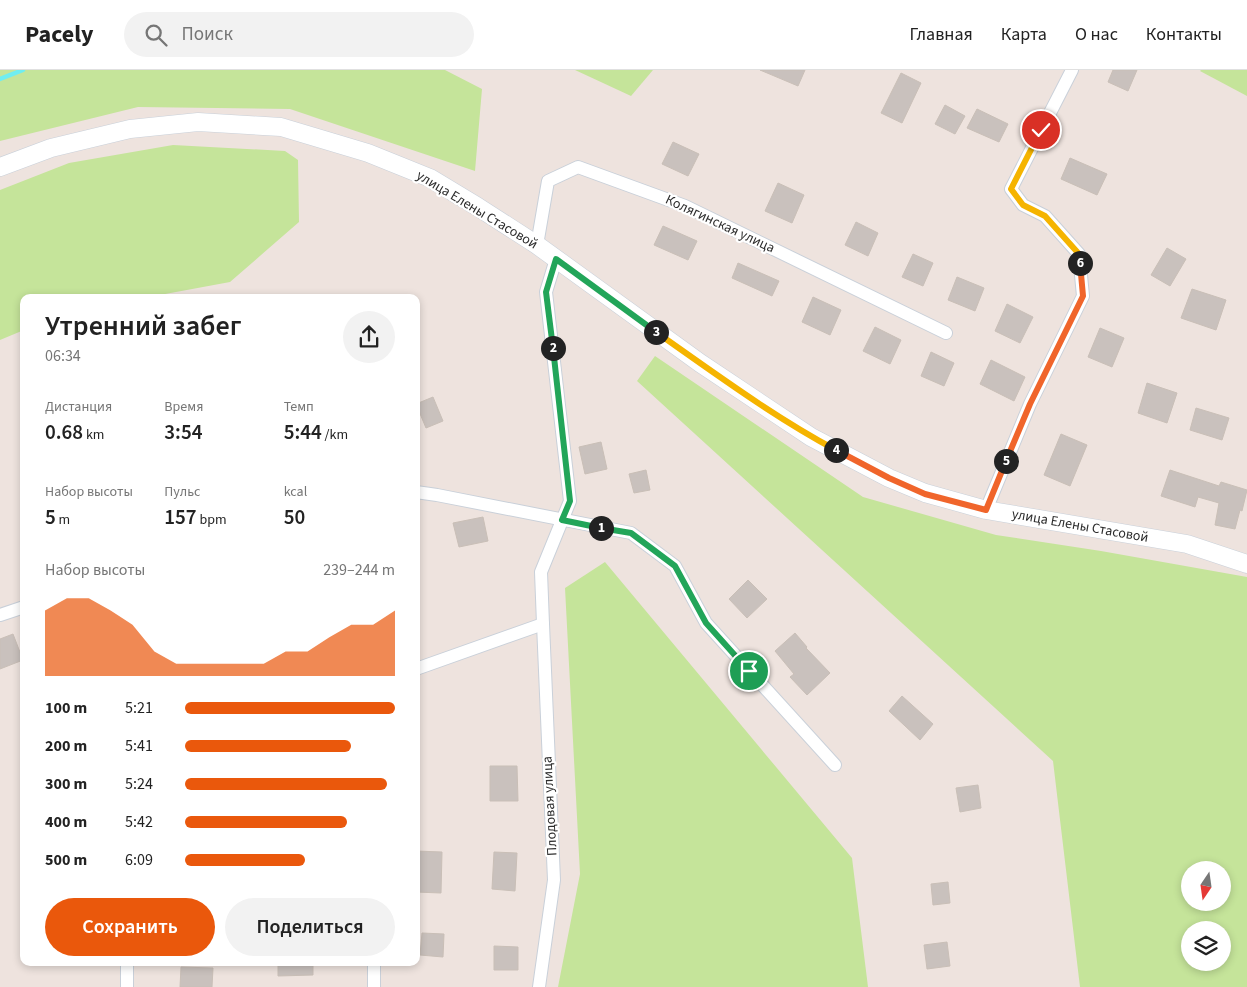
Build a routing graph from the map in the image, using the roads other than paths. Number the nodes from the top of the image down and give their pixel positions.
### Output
1 (1072, 70) edge
2 (0, 167) edge
3 (537, 245) junction
4 (556, 259) junction
5 (946, 333) dead end
6 (420, 492) edge
7 (986, 510) junction
8 (562, 520) junction
9 (1247, 564) edge
10 (20, 608) edge
11 (0, 615) edge
12 (543, 624) junction
13 (420, 669) edge
14 (835, 766) dead end
15 (127, 966) edge
16 (374, 966) edge
17 (127, 987) edge
18 (374, 987) edge
19 (539, 987) edge

1 - 7 street
2 - 3 main road, улица Елены Стасовой
3 - 4 main road, улица Елены Стасовой
3 - 5 street, Колягинская улица
4 - 7 main road, улица Елены Стасовой
4 - 8 street, Плодовая улица
6 - 8 street
7 - 9 main road, улица Елены Стасовой
8 - 12 street, Плодовая улица
8 - 14 street
10 - 11 street
12 - 13 street
12 - 19 street, Плодовая улица
15 - 17 street
16 - 18 street

